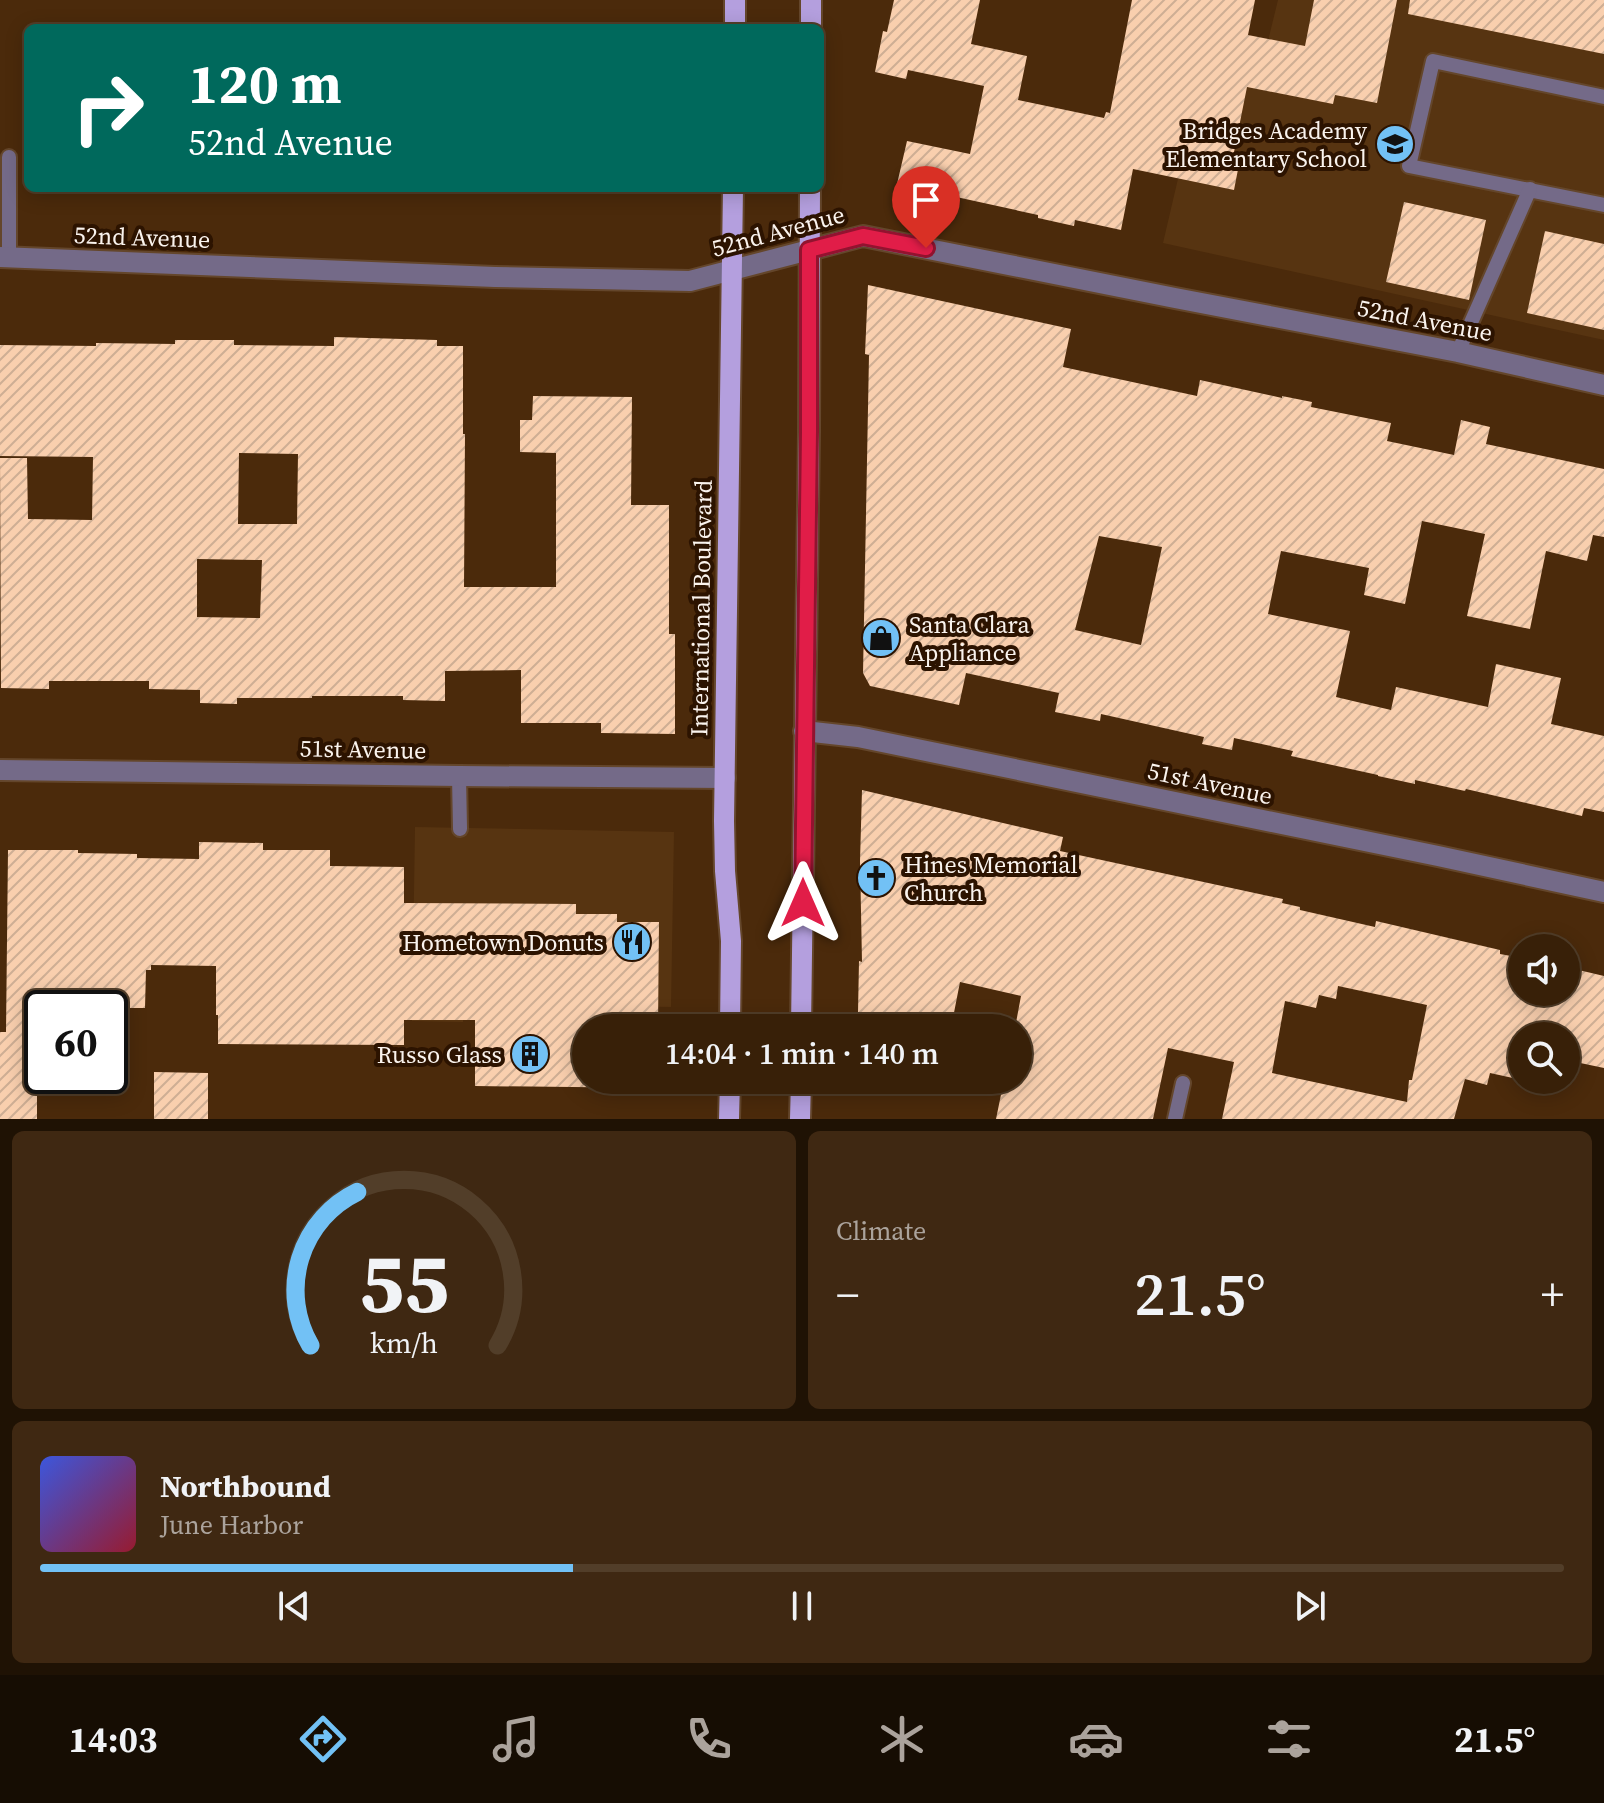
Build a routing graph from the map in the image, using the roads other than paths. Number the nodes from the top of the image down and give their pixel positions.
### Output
1 (735, 0) edge
2 (811, 0) edge
3 (735, 24) edge
4 (811, 24) edge
5 (1604, 97) edge
6 (9, 157) dead end
7 (1530, 189) junction
8 (733, 192) edge
9 (810, 192) edge
10 (1604, 205) edge
11 (809, 250) junction
12 (4, 257) edge
13 (732, 270) junction
14 (1458, 352) junction
15 (1604, 385) edge
16 (804, 731) junction
17 (0, 770) edge
18 (459, 776) junction
19 (725, 778) junction
20 (460, 829) dead end
21 (1604, 892) edge
22 (730, 1014) edge
23 (801, 1014) edge
24 (1183, 1083) dead end
25 (730, 1094) edge
26 (801, 1094) edge
27 (729, 1119) edge
28 (800, 1119) edge
29 (1175, 1119) edge

1 - 3 main road
2 - 4 main road
5 - 7 lane
6 - 12 lane
7 - 10 lane
7 - 14 lane
8 - 13 main road, International Boulevard
9 - 11 main road
11 - 13 street, 52nd Avenue
11 - 14 street, 52nd Avenue
11 - 16 main road
12 - 13 street, 52nd Avenue
13 - 19 main road, International Boulevard
14 - 15 street, 52nd Avenue
16 - 21 street, 51st Avenue
16 - 23 main road
17 - 18 street, 51st Avenue
18 - 19 street, 51st Avenue
18 - 20 lane
19 - 22 main road, International Boulevard
24 - 29 lane
25 - 27 main road
26 - 28 main road

